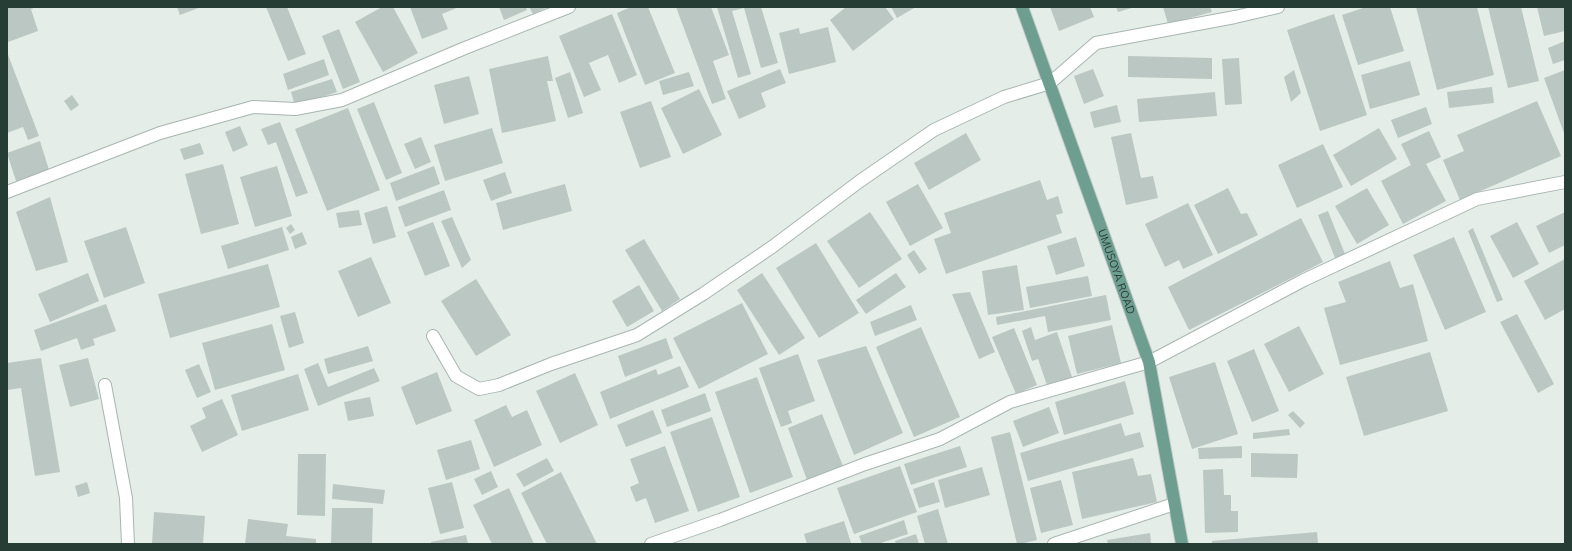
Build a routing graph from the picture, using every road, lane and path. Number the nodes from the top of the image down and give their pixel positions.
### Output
1 (569, 7) edge
2 (1022, 7) edge
3 (1278, 7) edge
4 (1050, 83) junction
5 (1565, 182) edge
6 (7, 192) edge
7 (433, 336) dead end
8 (1149, 362) junction
9 (105, 385) dead end
10 (1174, 504) junction
11 (128, 544) edge
12 (651, 544) edge
13 (1054, 544) edge
14 (1182, 544) edge

1 - 6 street
2 - 4 main road, UMUSOYA ROAD
3 - 4 street
4 - 7 street
4 - 8 main road, UMUSOYA ROAD
5 - 8 street
8 - 10 main road, UMUSOYA ROAD
8 - 12 street
9 - 11 street
10 - 13 street
10 - 14 main road, UMUSOYA ROAD

